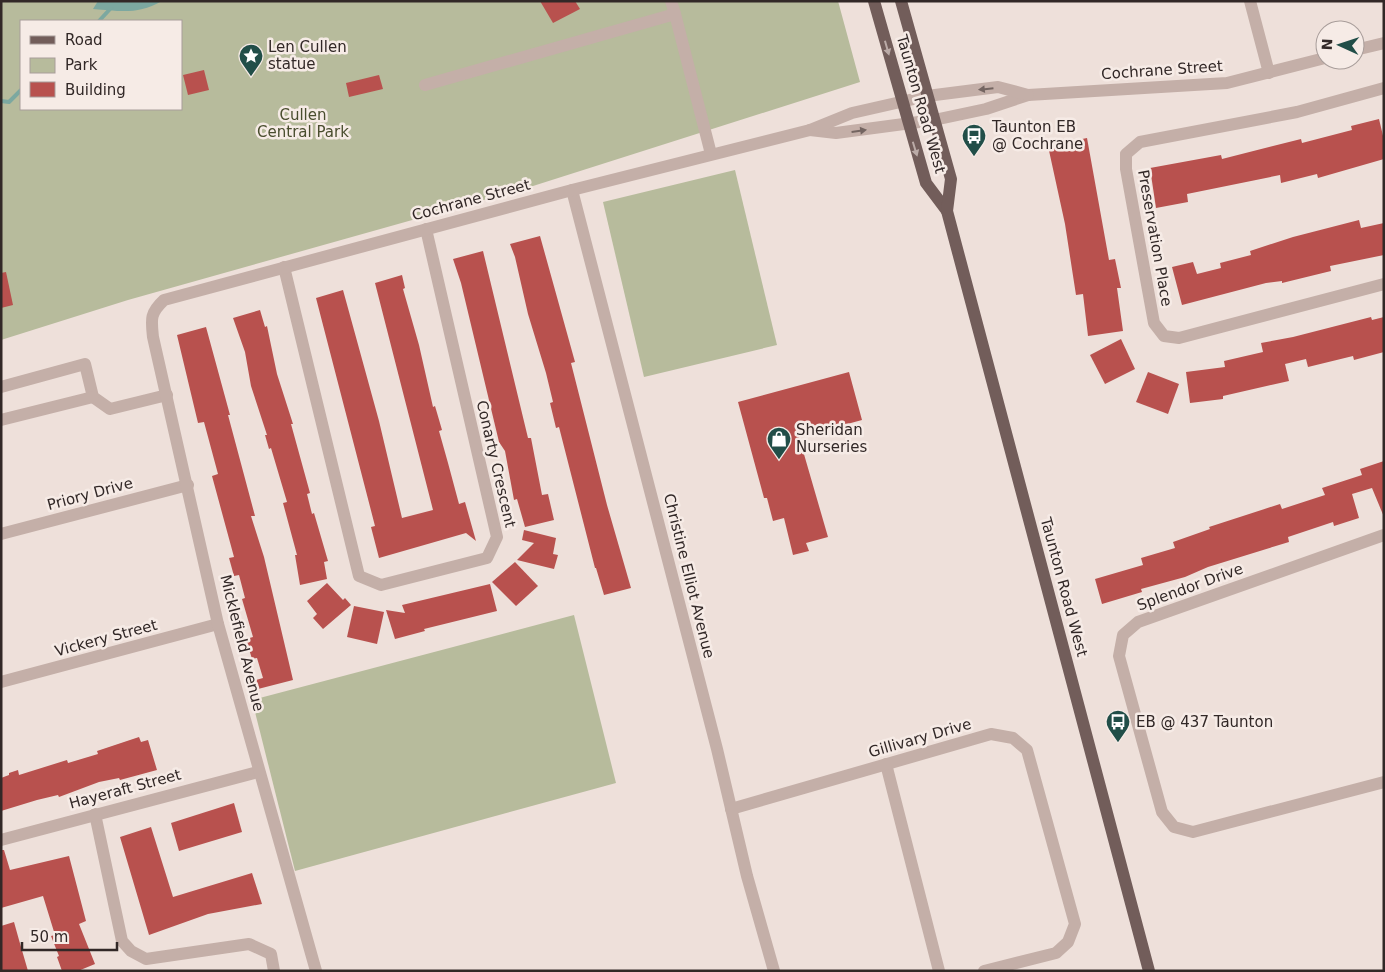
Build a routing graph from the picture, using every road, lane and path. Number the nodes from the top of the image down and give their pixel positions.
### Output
1 (671, 1) edge
2 (874, 1) edge
3 (901, 1) edge
4 (1250, 1) edge
5 (674, 14) junction
6 (1384, 43) edge
7 (1365, 48) edge
8 (1315, 60) edge
9 (1269, 72) junction
10 (426, 85) dead end
11 (1384, 88) edge
12 (1028, 95) junction
13 (927, 96) junction
14 (902, 102) junction
15 (934, 120) junction
16 (908, 123) junction
17 (810, 130) junction
18 (711, 154) junction
19 (572, 190) junction
20 (947, 211) junction
21 (426, 229) junction
22 (284, 267) junction
23 (1384, 284) edge
24 (151, 319) joint
25 (1, 387) edge
26 (167, 395) junction
27 (93, 397) junction
28 (1, 420) edge
29 (188, 484) junction
30 (1, 534) edge
31 (1384, 535) edge
32 (218, 624) junction
33 (1, 682) edge
34 (886, 764) junction
35 (258, 772) junction
36 (1384, 782) edge
37 (731, 809) junction
38 (95, 814) junction
39 (1, 840) edge
40 (274, 971) edge
41 (316, 971) edge
42 (774, 971) edge
43 (939, 971) edge
44 (984, 971) edge
45 (1149, 971) edge

1 - 5 street
2 -> 14 main road, Taunton Road West
3 - 13 main road, Taunton Road West
4 - 9 street
5 - 10 street
5 - 18 street
6 - 7 street
8 - 9 street, Cochrane Street
9 - 12 street, Cochrane Street
11 - 23 street, Preservation Place
12 -> 13 street, Cochrane Street
12 - 15 street, Cochrane Street
13 - 14 street, Cochrane Street
13 - 15 main road, Taunton Road West
14 - 16 main road, Taunton Road West
14 - 17 street, Cochrane Street
15 - 16 street, Cochrane Street
15 - 20 main road, Taunton Road West
17 -> 16 street, Cochrane Street
16 -> 20 main road, Taunton Road West
17 - 18 street, Cochrane Street
18 - 19 street, Cochrane Street
19 - 21 street, Cochrane Street
19 - 37 street, Christine Elliot Avenue
20 - 45 main road, Taunton Road West
21 - 22 street, Cochrane Street
21 - 22 street, Conarty Crescent
22 - 24 street, Cochrane Street
24 - 26 street, Micklefield Avenue
25 - 27 street
26 - 27 street
26 - 29 street, Micklefield Avenue
27 - 28 street
29 - 30 street, Priory Drive
29 - 32 street, Micklefield Avenue
31 - 36 street, Splendor Drive
32 - 33 street, Vickery Street
32 - 35 street, Micklefield Avenue
34 - 37 street, Gillivary Drive
34 - 43 street
34 - 44 street, Gillivary Drive
35 - 38 street, Hayeraft Street
35 - 41 street, Micklefield Avenue
37 - 42 street, Christine Elliot Avenue
38 - 39 street, Hayeraft Street
38 - 40 street

